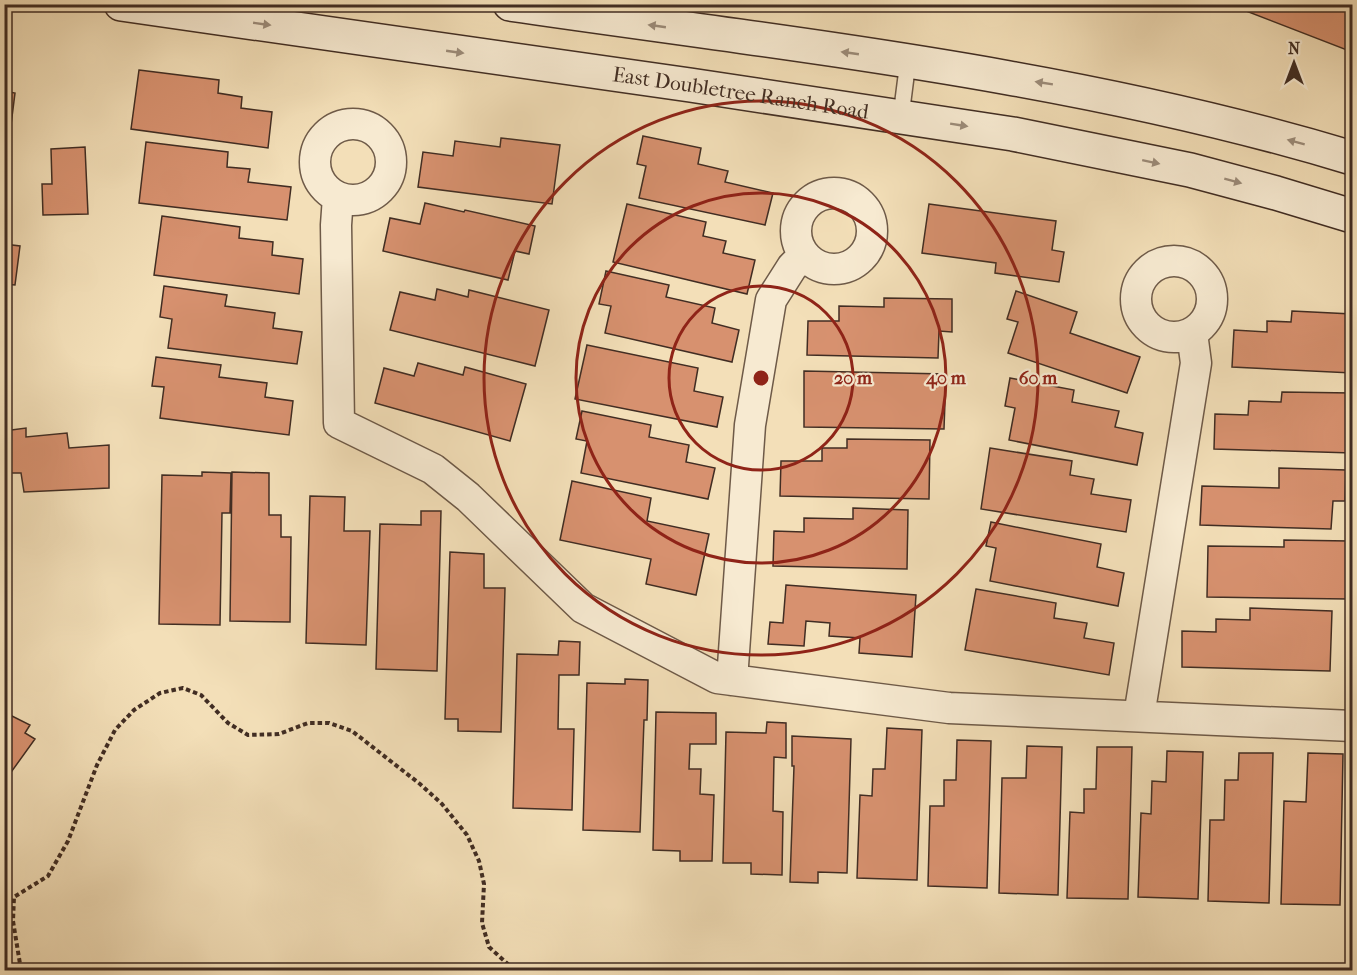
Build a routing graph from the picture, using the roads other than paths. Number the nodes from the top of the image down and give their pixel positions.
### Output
1 (121, 4) edge
2 (510, 4) edge
3 (908, 62) junction
4 (902, 116) junction
5 (1353, 158) edge
6 (338, 197) dead end
7 (1353, 216) edge
8 (804, 255) dead end
9 (1192, 333) dead end
10 (732, 680) junction
11 (1139, 716) junction
12 (1353, 726) edge

1 -> 4 main road, East Doubletree Ranch Road
3 -> 2 main road
3 - 4 lane
5 -> 3 main road
4 -> 7 main road, East Doubletree Ranch Road
6 - 10 street
8 - 10 street
9 - 11 street
10 - 11 street
11 - 12 street

